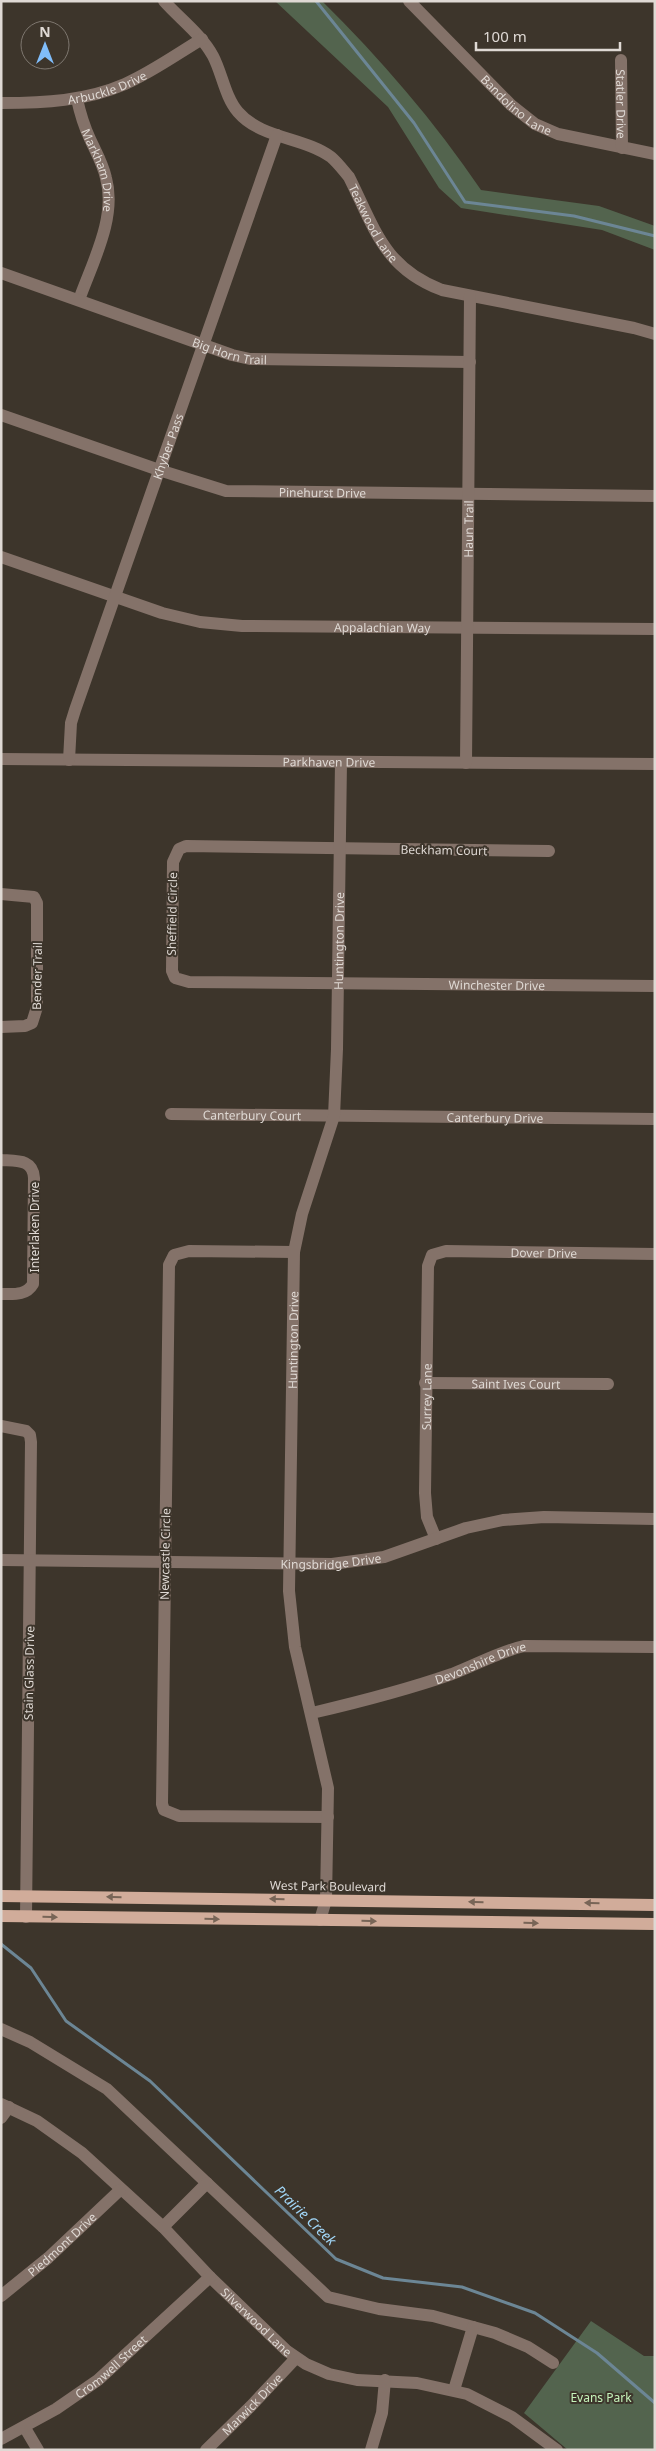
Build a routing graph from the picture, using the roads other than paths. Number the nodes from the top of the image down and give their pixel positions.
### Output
1 (164, 1) edge
2 (409, 1) edge
3 (202, 39) junction
4 (621, 60) dead end
5 (77, 99) junction
6 (1, 103) edge
7 (276, 135) junction
8 (622, 148) junction
9 (655, 154) edge
10 (1, 273) edge
11 (470, 296) junction
12 (79, 300) junction
13 (655, 334) edge
14 (203, 345) junction
15 (470, 362) junction
16 (1, 415) edge
17 (159, 470) junction
18 (469, 495) junction
19 (655, 496) edge
20 (1, 557) edge
21 (115, 597) junction
22 (468, 628) junction
23 (655, 629) edge
24 (1, 759) edge
25 (69, 760) junction
26 (341, 762) junction
27 (466, 763) junction
28 (655, 764) edge
29 (340, 848) junction
30 (549, 851) dead end
31 (1, 894) edge
32 (338, 982) junction
33 (655, 986) edge
34 (1, 1027) edge
35 (171, 1114) dead end
36 (334, 1116) junction
37 (655, 1119) edge
38 (1, 1160) edge
39 (294, 1252) junction
40 (655, 1254) edge
41 (432, 1255) joint
42 (1, 1294) edge
43 (426, 1383) junction
44 (608, 1384) dead end
45 (1, 1426) edge
46 (655, 1518) edge
47 (436, 1539) junction
48 (1, 1560) edge
49 (30, 1561) junction
50 (165, 1562) junction
51 (290, 1564) junction
52 (655, 1647) edge
53 (312, 1713) junction
54 (328, 1817) junction
55 (1, 1896) edge
56 (26, 1896) junction
57 (326, 1900) junction
58 (655, 1905) edge
59 (1, 1916) edge
60 (26, 1917) junction
61 (320, 1920) junction
62 (655, 1924) edge
63 (1, 2029) edge
64 (5, 2106) edge
65 (1, 2118) edge
66 (207, 2183) junction
67 (120, 2190) junction
68 (163, 2228) junction
69 (210, 2277) junction
70 (1, 2296) edge
71 (473, 2327) junction
72 (296, 2358) junction
73 (552, 2363) dead end
74 (385, 2380) junction
75 (454, 2390) junction
76 (25, 2428) junction
77 (1, 2440) edge
78 (38, 2450) edge
79 (206, 2450) edge
80 (371, 2450) edge
81 (557, 2450) edge

1 - 3 street, Teakwood Lane
2 - 8 street, Bandolino Lane
3 - 5 street, Arbuckle Drive
3 - 7 street, Teakwood Lane
4 - 8 street, Statler Drive
5 - 6 street, Arbuckle Drive
5 - 12 street, Markham Drive
7 - 11 street, Teakwood Lane
7 - 14 street, Khyber Pass
8 - 9 street, Bandolino Lane
10 - 12 street, Big Horn Trail
11 - 13 street, Teakwood Lane
11 - 15 street, Haun Trail
12 - 14 street, Big Horn Trail
14 - 15 street, Big Horn Trail
14 - 17 street, Khyber Pass
15 - 18 street, Haun Trail
16 - 17 street, Pinehurst Drive
17 - 18 street, Pinehurst Drive
17 - 21 street, Khyber Pass
18 - 19 street, Pinehurst Drive
18 - 22 street, Haun Trail
20 - 21 street, Appalachian Way
21 - 22 street, Appalachian Way
21 - 25 street, Khyber Pass
22 - 23 street, Appalachian Way
22 - 27 street, Haun Trail
24 - 25 street, Parkhaven Drive
25 - 26 street, Parkhaven Drive
26 - 27 street, Parkhaven Drive
26 - 29 street, Huntington Drive
27 - 28 street, Parkhaven Drive
29 - 30 street, Beckham Court
29 - 32 street, Huntington Drive
29 - 32 street, Sheffield Circle
31 - 34 street, Bender Trail
32 - 33 street, Winchester Drive
32 - 36 street, Huntington Drive
35 - 36 street, Canterbury Court
36 - 37 street, Canterbury Drive
36 - 39 street, Huntington Drive
38 - 42 street, Interlaken Drive
39 - 50 street, Newcastle Circle
39 - 51 street, Huntington Drive
40 - 41 street, Dover Drive
41 - 43 street, Surrey Lane
43 - 44 street, Saint Ives Court
43 - 47 street, Surrey Lane
45 - 49 street, Stain Glass Drive
46 - 47 street, Kingsbridge Drive
47 - 51 street, Kingsbridge Drive
48 - 49 street, Kingsbridge Drive
49 - 50 street, Kingsbridge Drive
49 - 56 street, Stain Glass Drive
50 - 51 street, Kingsbridge Drive
50 - 54 street, Newcastle Circle
51 - 53 street, Huntington Drive
52 - 53 street, Devonshire Drive
53 - 54 street, Huntington Drive
54 - 57 street, Huntington Drive
55 - 56 main road, West Park Boulevard
57 -> 56 main road, West Park Boulevard
56 - 60 street, Stain Glass Drive
58 -> 57 main road, West Park Boulevard
57 - 61 street, Huntington Drive
59 - 60 main road
60 -> 61 main road
61 -> 62 main road
63 - 66 street
64 - 65 street
64 - 67 street, Silverwood Lane
66 - 68 street
66 - 71 street
67 - 68 street, Silverwood Lane
67 - 70 street, Piedmont Drive
68 - 69 street, Silverwood Lane
69 - 72 street, Silverwood Lane
69 - 76 street, Cromwell Street
71 - 73 street
71 - 75 street
72 - 74 street, Silverwood Lane
72 - 79 street, Marwick Drive
74 - 75 street, Silverwood Lane
74 - 80 street
75 - 81 street, Silverwood Lane
76 - 77 street, Cromwell Street
76 - 78 street

